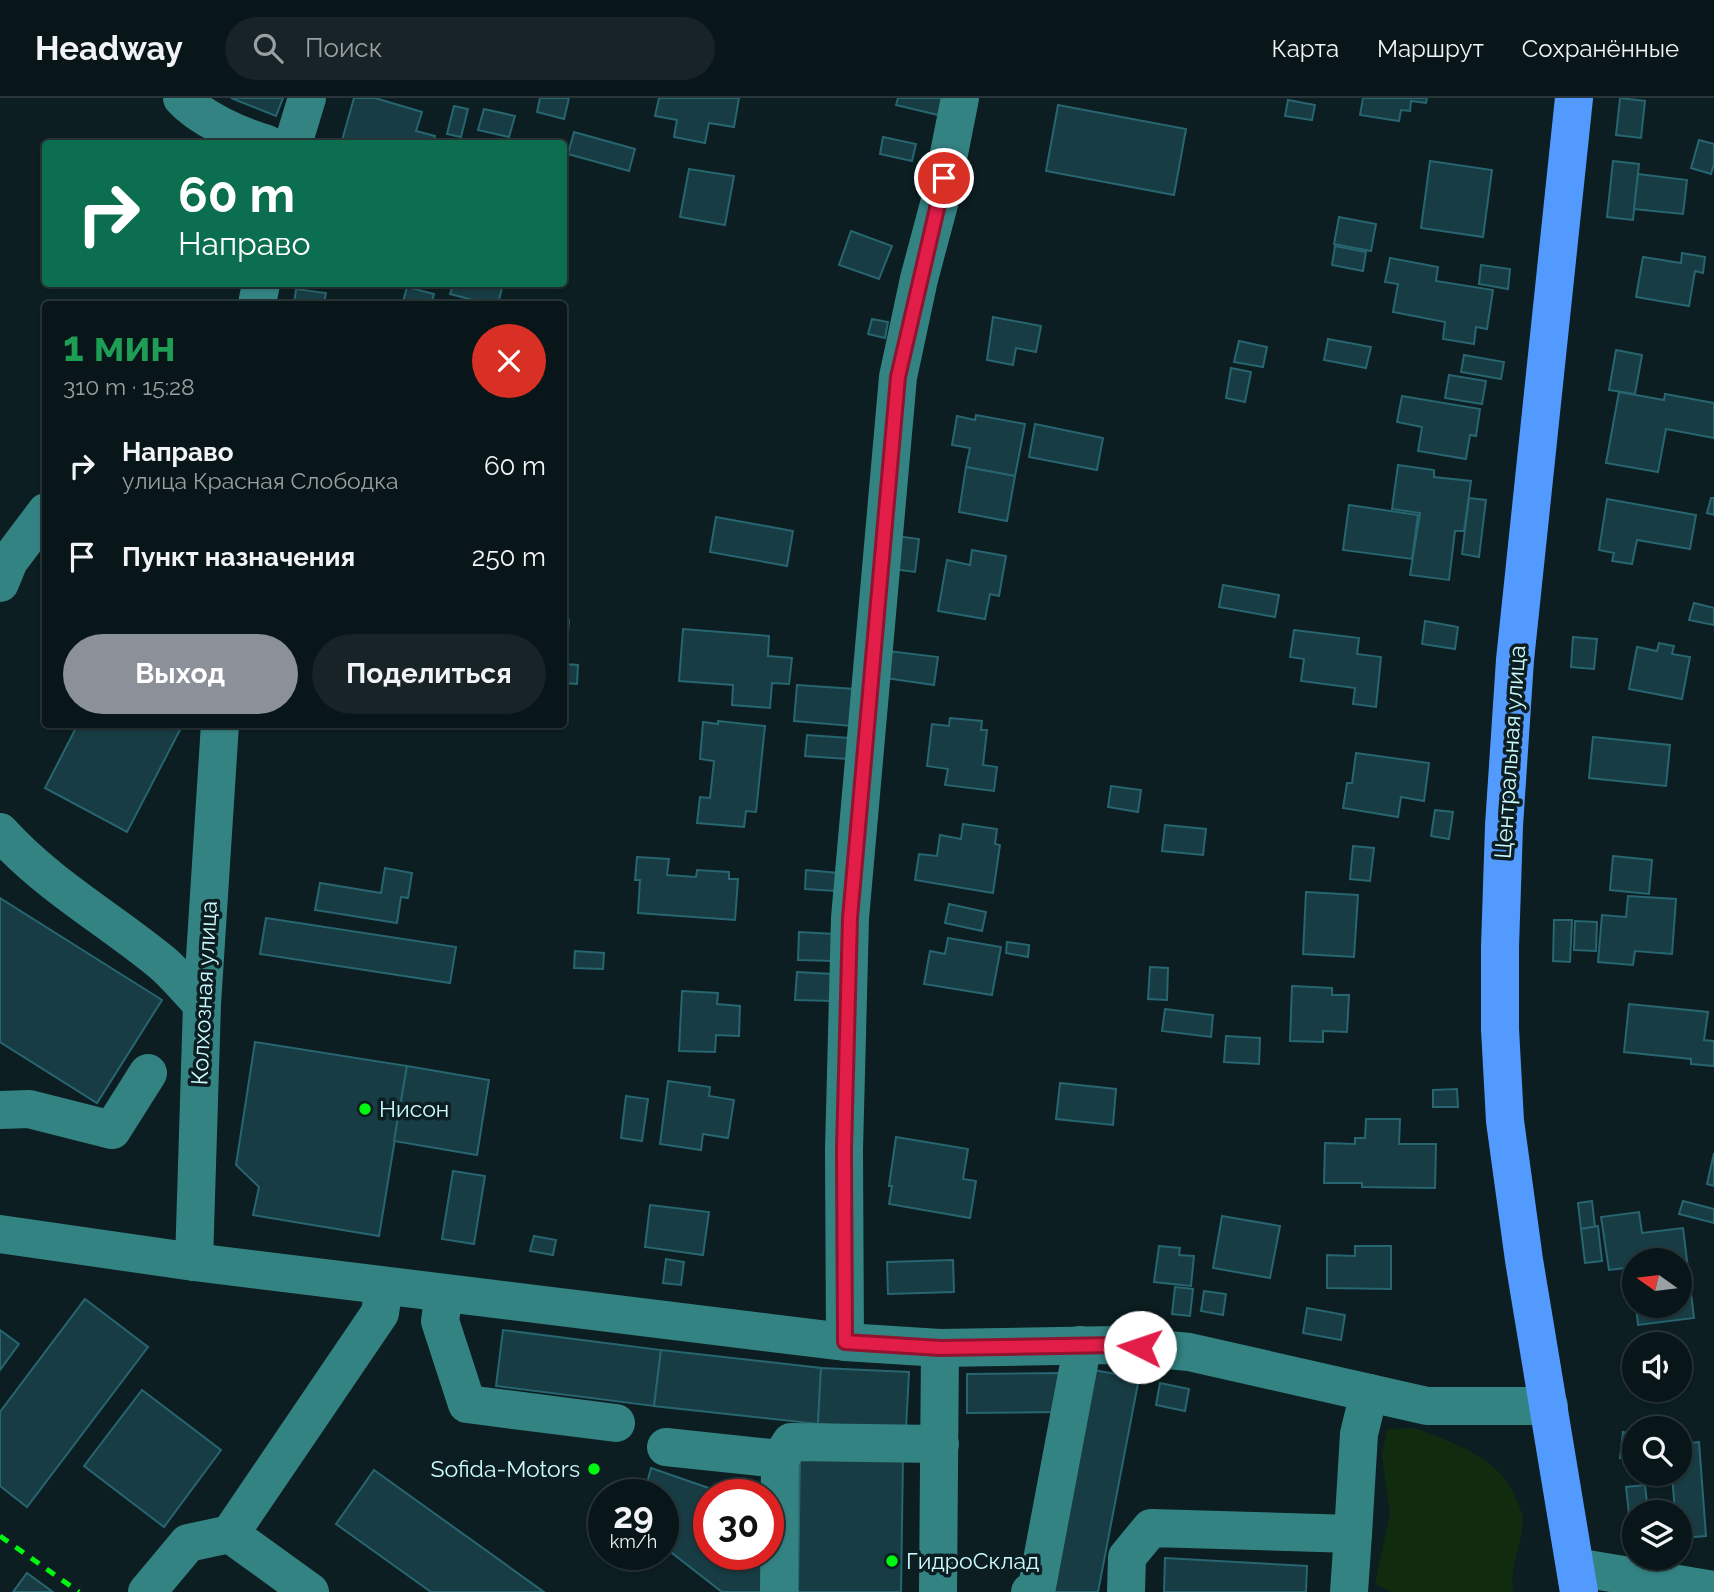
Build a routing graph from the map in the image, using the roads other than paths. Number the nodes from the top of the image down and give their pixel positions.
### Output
1 (182, 98) edge
2 (307, 98) edge
3 (960, 98) edge
4 (1574, 98) edge
5 (253, 140) edge
6 (294, 140) edge
7 (42, 517) edge
8 (0, 583) edge
9 (220, 728) edge
10 (0, 832) edge
11 (202, 1004) junction
12 (148, 1073) dead end
13 (0, 1110) edge
14 (0, 1234) edge
15 (194, 1262) junction
16 (384, 1286) junction
17 (444, 1293) junction
18 (845, 1342) junction
19 (1080, 1345) junction
20 (940, 1348) junction
21 (1369, 1393) junction
22 (1549, 1406) junction
23 (615, 1423) dead end
24 (940, 1444) junction
25 (666, 1447) dead end
26 (780, 1459) junction
27 (230, 1534) junction
28 (1353, 1534) junction
29 (1577, 1579) edge
30 (1714, 1590) edge
31 (146, 1592) edge
32 (310, 1592) edge
33 (779, 1592) edge
34 (938, 1592) edge
35 (1030, 1592) edge
36 (1126, 1592) edge
37 (1349, 1592) edge

1 - 5 street
2 - 6 street
3 - 18 street
4 - 22 main road, Центральная улица
7 - 8 street
9 - 11 street, Колхозная улица
10 - 11 street
11 - 15 street, Колхозная улица
12 - 13 street
14 - 15 street
15 - 16 street
16 - 17 street
16 - 27 street
17 - 18 street
17 - 23 street
18 - 20 street
19 - 20 street
19 - 21 street
19 - 35 street
20 - 24 street
21 - 22 street
21 - 28 street
22 - 29 main road, Центральная улица
24 - 26 street
24 - 34 street
25 - 26 street
26 - 33 street
27 - 31 street
27 - 32 street
28 - 36 street
28 - 37 street
29 - 30 street

